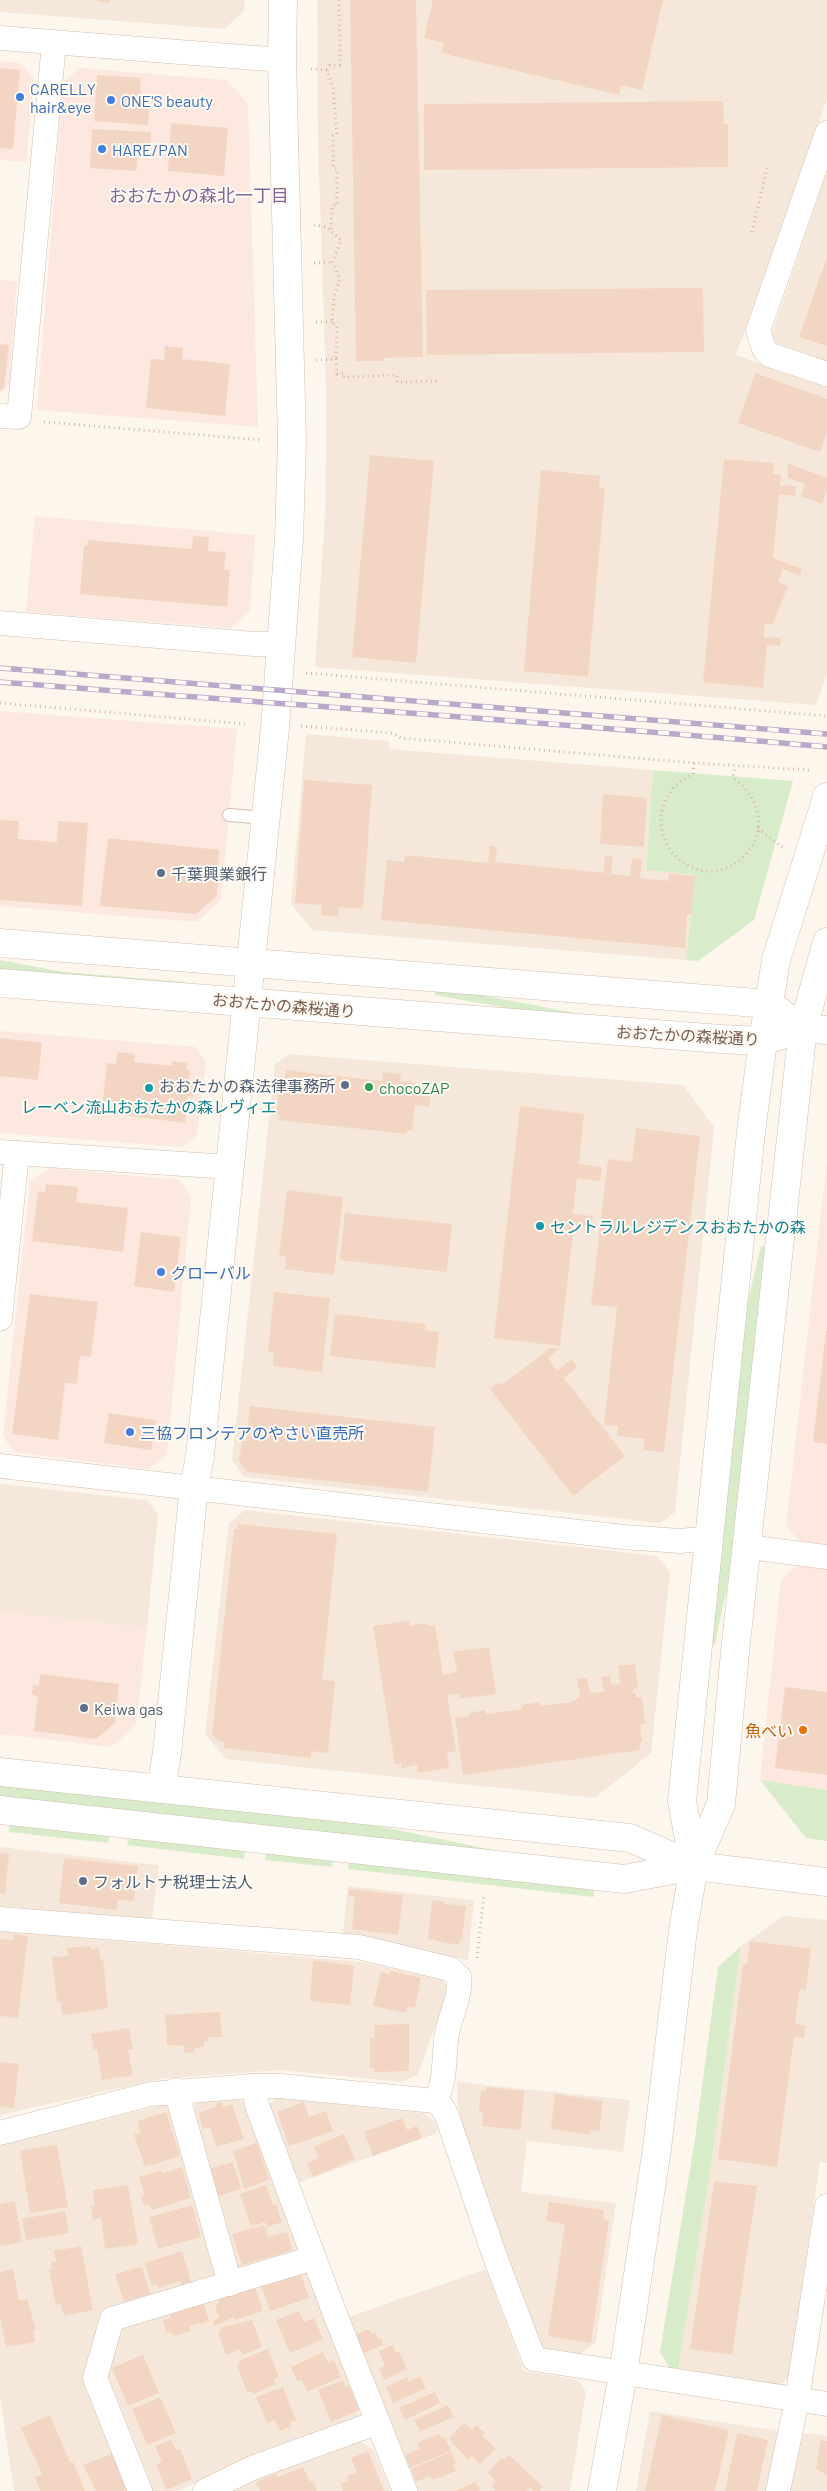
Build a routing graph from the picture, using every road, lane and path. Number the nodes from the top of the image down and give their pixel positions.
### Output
1 (283, 0) edge
2 (339, 0) edge
3 (0, 38) edge
4 (54, 43) junction
5 (282, 60) junction
6 (310, 70) dead end
7 (327, 70) junction
8 (827, 133) edge
9 (768, 164) dead end
10 (312, 224) dead end
11 (331, 232) junction
12 (752, 232) dead end
13 (312, 262) dead end
14 (333, 262) junction
15 (313, 322) dead end
16 (332, 322) junction
17 (336, 359) junction
18 (313, 360) dead end
19 (827, 374) edge
20 (441, 381) dead end
21 (10, 417) edge
22 (264, 440) dead end
23 (0, 624) edge
24 (282, 644) junction
25 (306, 673) dead end
26 (0, 703) edge
27 (827, 716) edge
28 (246, 724) dead end
29 (301, 726) dead end
30 (694, 763) junction
31 (735, 766) junction
32 (810, 770) dead end
33 (827, 797) edge
34 (229, 815) dead end
35 (265, 818) junction
36 (758, 828) junction
37 (786, 851) dead end
38 (827, 942) edge
39 (0, 943) edge
40 (250, 964) junction
41 (0, 983) edge
42 (248, 1003) junction
43 (769, 1004) junction
44 (815, 1029) edge
45 (763, 1041) junction
46 (8, 1153) edge
47 (229, 1167) junction
48 (0, 1319) edge
49 (0, 1466) edge
50 (194, 1487) junction
51 (710, 1538) junction
52 (748, 1547) junction
53 (827, 1557) edge
54 (0, 1772) edge
55 (161, 1790) junction
56 (0, 1810) edge
57 (694, 1866) junction
58 (827, 1882) edge
59 (484, 1894) dead end
60 (0, 1919) edge
61 (459, 1977) junction
62 (253, 2086) junction
63 (176, 2090) junction
64 (435, 2101) junction
65 (0, 2132) edge
66 (827, 2206) edge
67 (314, 2258) junction
68 (230, 2284) junction
69 (623, 2374) junction
70 (798, 2400) junction
71 (827, 2404) edge
72 (376, 2423) junction
73 (140, 2491) edge
74 (205, 2491) edge
75 (405, 2491) edge
76 (602, 2491) edge
77 (778, 2491) edge

1 - 5 street
2 - 7 path
3 - 4 street
4 - 5 street
4 - 21 street
5 - 24 street
6 - 7 path
7 - 11 path
8 - 19 street
9 - 12 path
10 - 11 path
11 - 14 path
13 - 14 path
14 - 16 path
15 - 16 path
16 - 17 path
17 - 18 path
17 - 20 path
21 - 22 path
23 - 24 street
24 - 35 street
25 - 27 path
26 - 28 path
29 - 30 path
30 - 31 path
30 - 36 path
31 - 32 path
31 - 36 path
33 - 43 street
34 - 35 lane
35 - 40 street
36 - 37 path
38 - 44 street
39 - 40 street
40 - 42 street
40 - 43 street
41 - 42 street, おおたかの森桜通り
42 - 45 street, おおたかの森桜通り
42 - 47 street
43 - 44 street
43 - 45 street
44 - 45 street, おおたかの森桜通り
44 - 52 street
45 - 51 street
46 - 47 street
46 - 48 street
47 - 50 street
49 - 50 street
50 - 51 street
50 - 55 street
51 - 57 street
52 - 53 street
52 - 57 street
54 - 55 street
55 - 57 street
56 - 57 street
57 - 58 street
57 - 69 street
59 - 61 path
60 - 61 street
61 - 64 street
62 - 63 street
62 - 64 street
62 - 67 street
63 - 65 street
63 - 68 street
64 - 69 street
66 - 70 street
67 - 68 street
67 - 72 street
68 - 73 street
69 - 70 street
69 - 76 street
70 - 71 street
70 - 77 street
72 - 74 street
72 - 75 street

